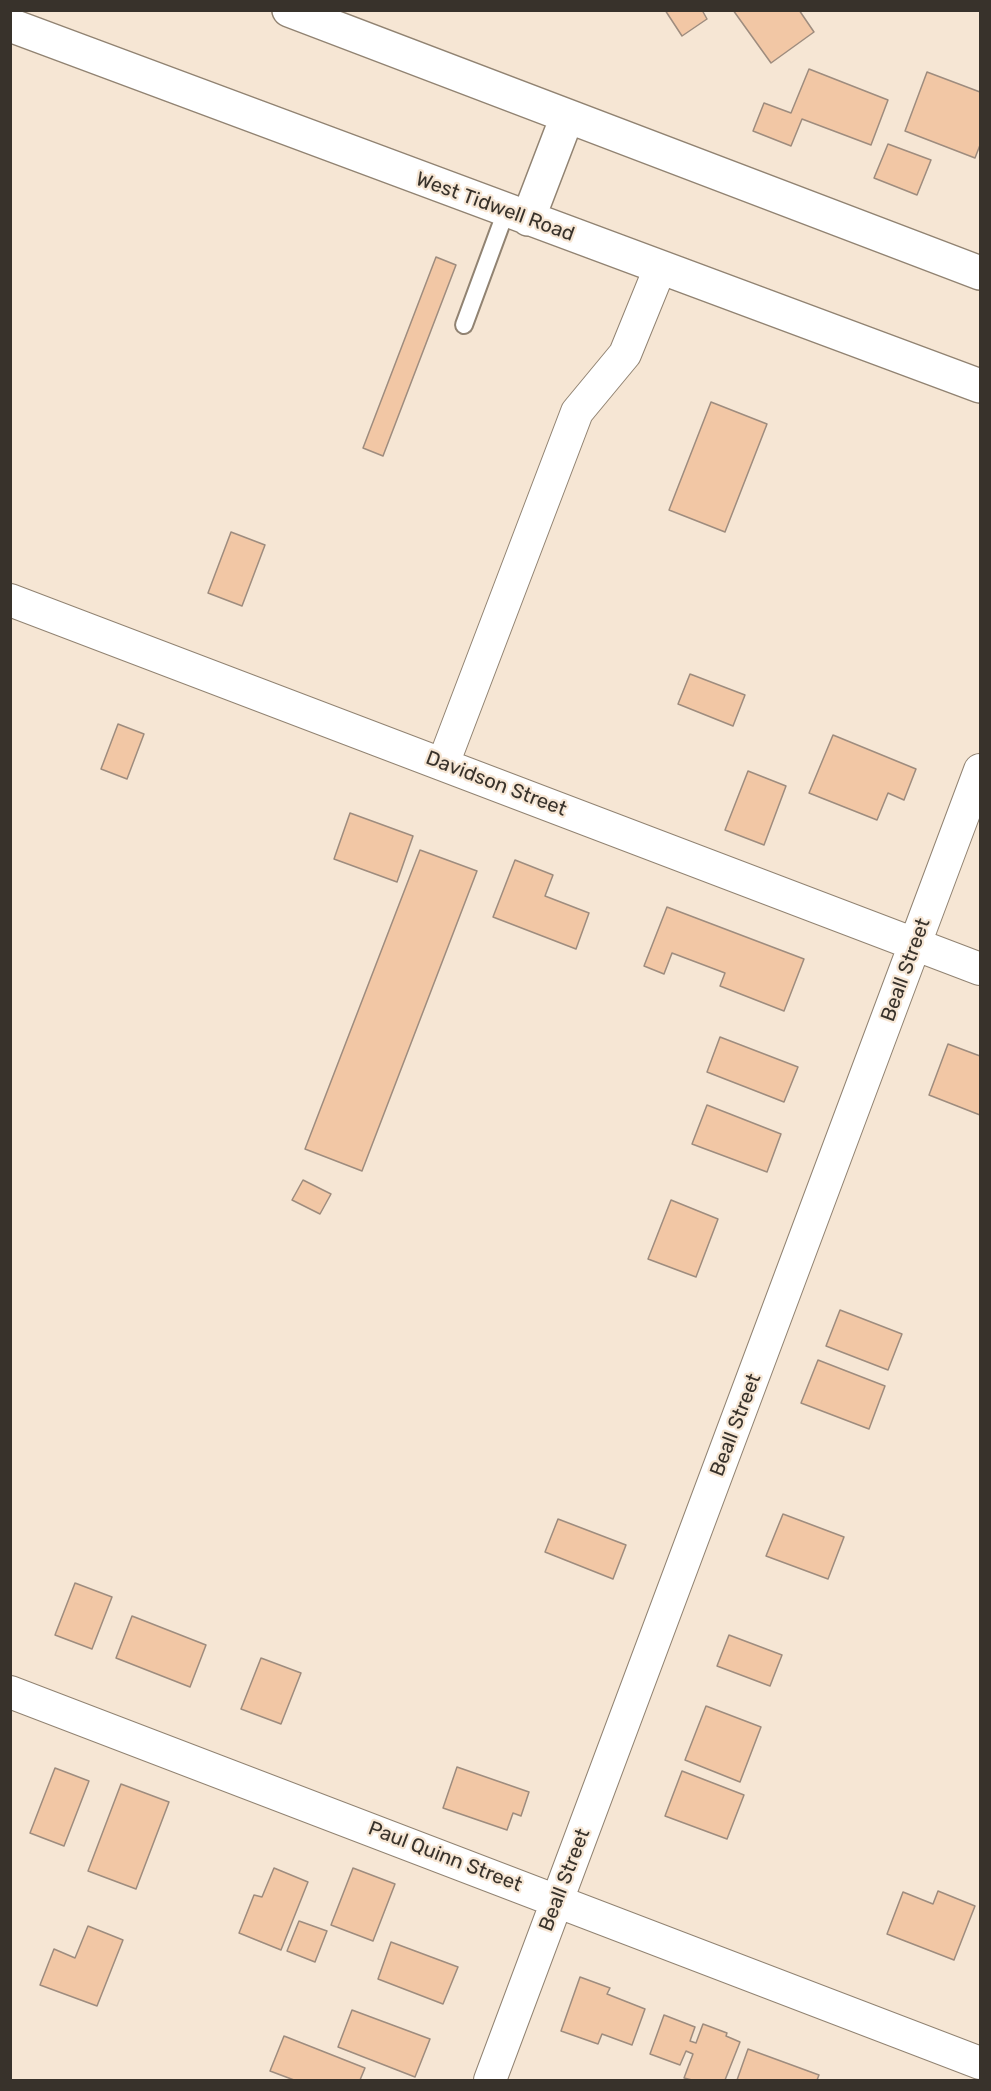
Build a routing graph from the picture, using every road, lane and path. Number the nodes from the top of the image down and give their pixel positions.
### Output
1 (289, 10) edge
2 (10, 25) edge
3 (567, 117) junction
4 (517, 215) junction
5 (660, 268) junction
6 (981, 273) edge
7 (464, 326) dead end
8 (981, 386) edge
9 (10, 600) edge
10 (443, 764) junction
11 (981, 770) edge
12 (974, 810) edge
13 (916, 945) junction
14 (981, 969) edge
15 (10, 1692) edge
16 (558, 1900) junction
17 (981, 2062) edge
18 (490, 2080) edge

1 - 3 main road
2 - 4 main road, West Tidwell Road
3 - 4 main road
3 - 6 main road
4 - 5 main road, West Tidwell Road
4 - 7 lane
5 - 8 main road, West Tidwell Road
5 - 10 street
9 - 10 street, Davidson Street
10 - 13 street, Davidson Street
11 - 12 street, Beall Street
12 - 13 street, Beall Street
13 - 14 street, Davidson Street
13 - 16 street, Beall Street
15 - 16 street, Paul Quinn Street
16 - 17 street, Paul Quinn Street
16 - 18 street, Beall Street

